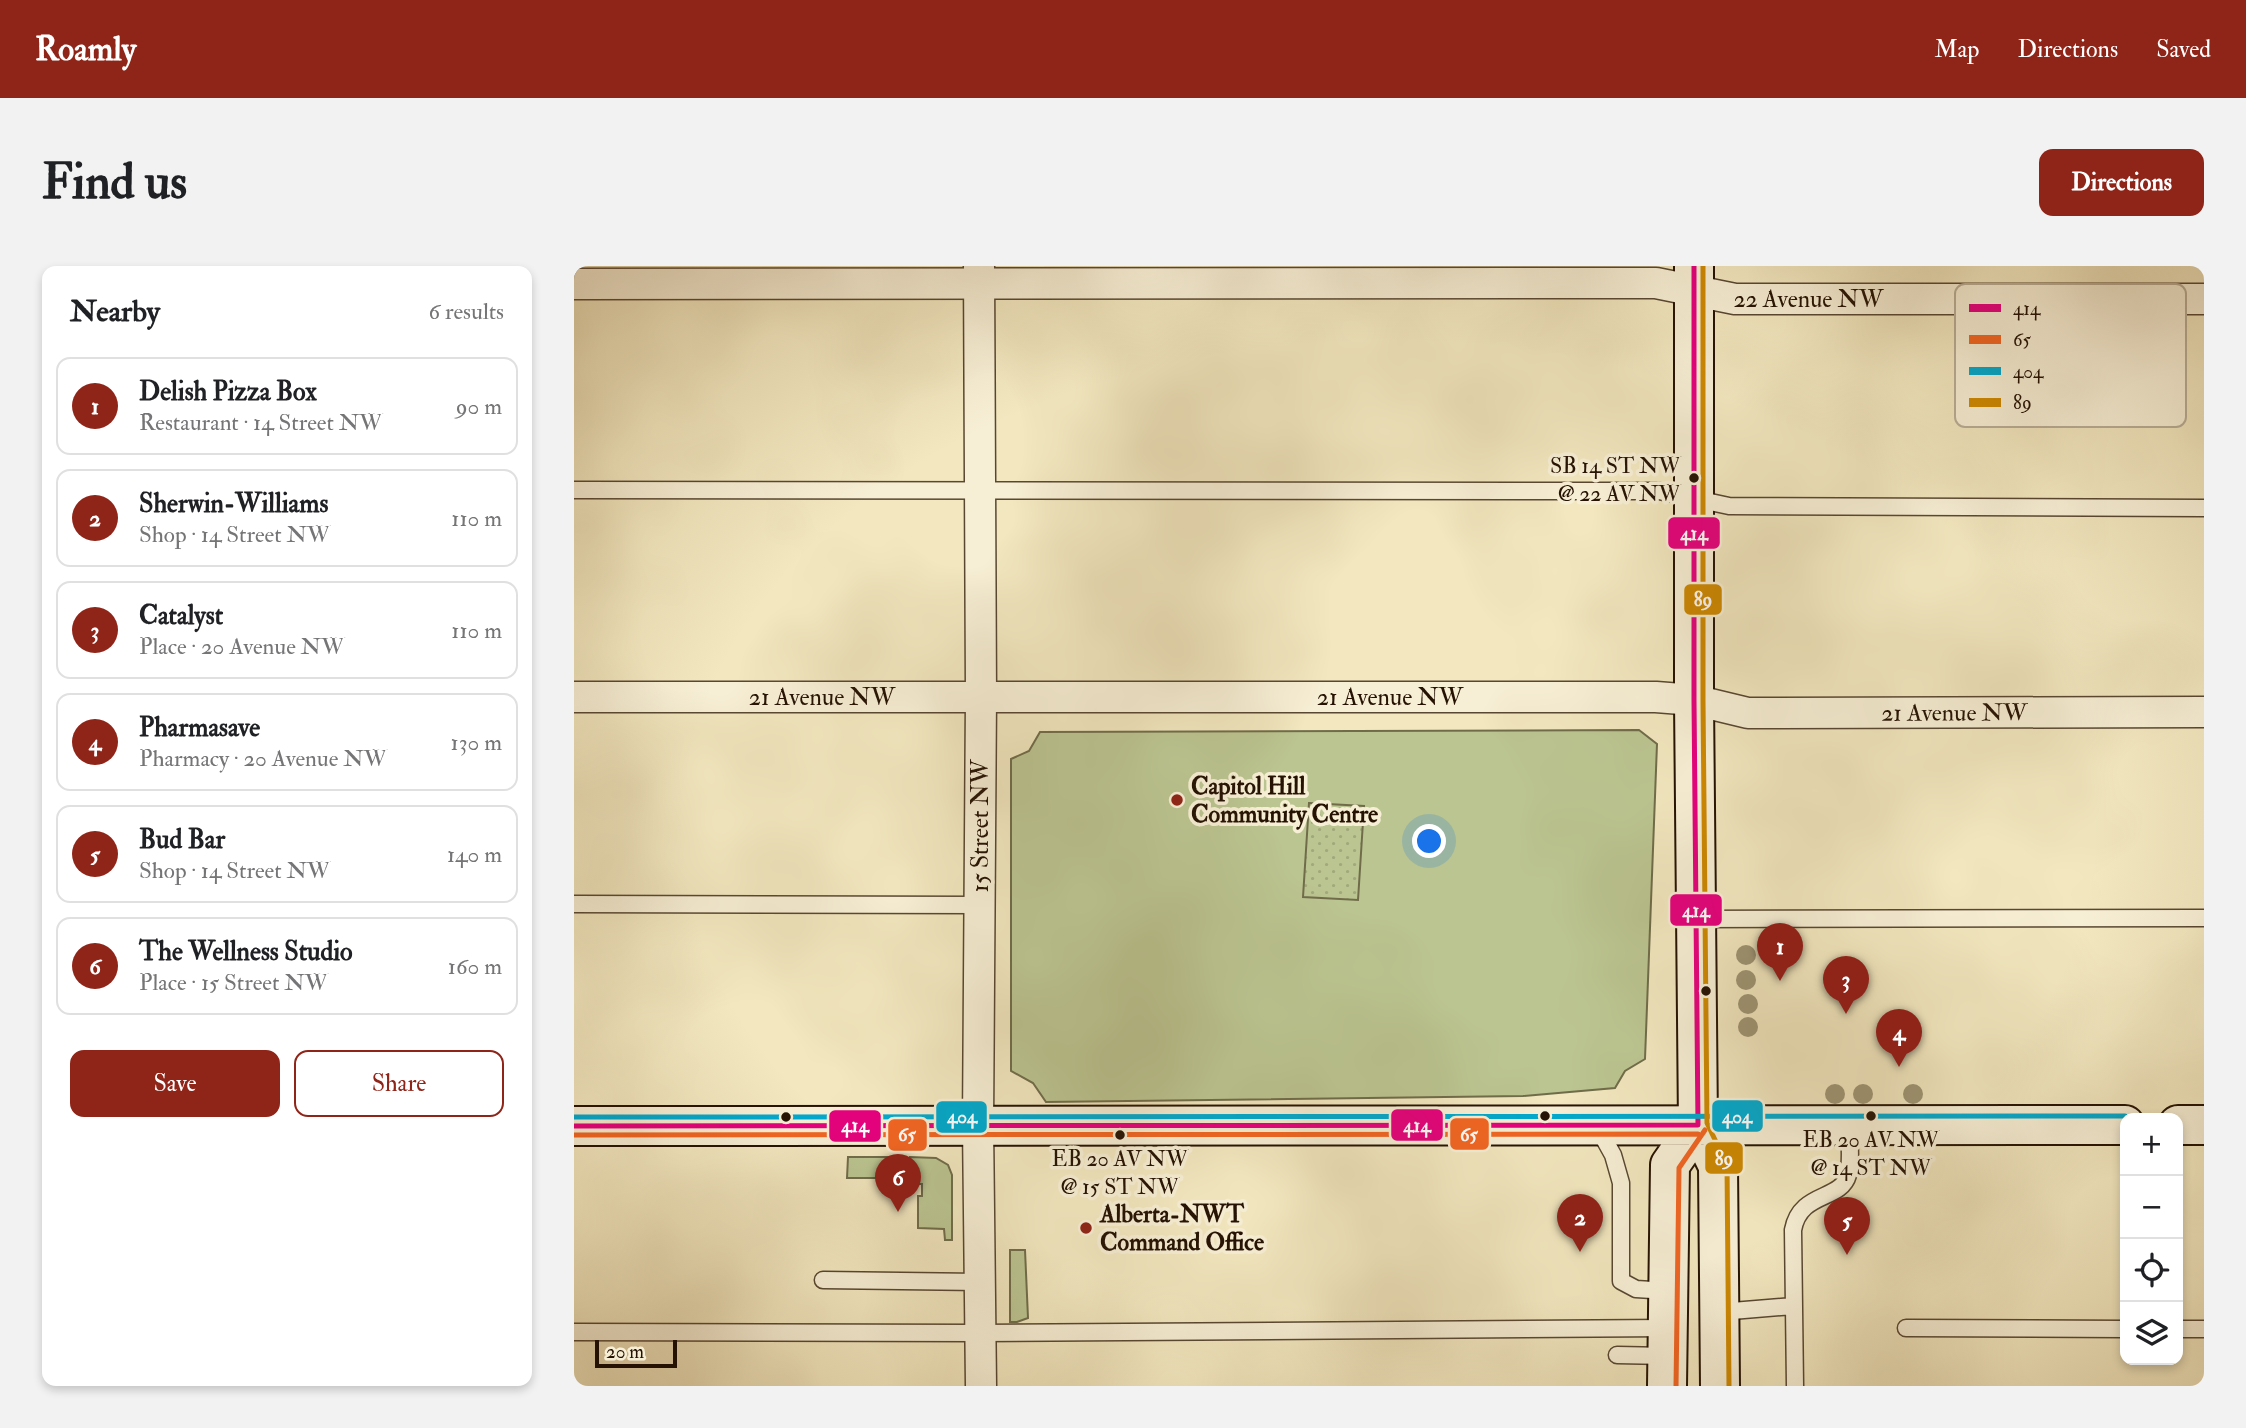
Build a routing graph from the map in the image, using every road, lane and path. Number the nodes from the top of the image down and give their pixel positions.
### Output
1 (979, 274) edge
2 (1694, 279) edge
3 (574, 284) edge
4 (1955, 299) edge
5 (2186, 299) edge
6 (2204, 299) edge
7 (574, 489) edge
8 (980, 491) junction
9 (1694, 497) junction
10 (2204, 508) edge
11 (981, 696) junction
12 (574, 697) edge
13 (1694, 700) junction
14 (2204, 712) edge
15 (574, 904) edge
16 (980, 905) junction
17 (2204, 918) edge
18 (1698, 919) junction
19 (978, 1125) junction
20 (1698, 1125) junction
21 (1849, 1125) junction
22 (2120, 1125) edge
23 (2183, 1125) edge
24 (2204, 1125) edge
25 (574, 1126) edge
26 (1597, 1126) junction
27 (823, 1280) dead end
28 (980, 1282) junction
29 (1668, 1291) junction
30 (1793, 1306) junction
31 (1720, 1312) junction
32 (1906, 1328) dead end
33 (2120, 1329) edge
34 (2183, 1329) edge
35 (2204, 1329) edge
36 (574, 1332) edge
37 (981, 1333) junction
38 (1617, 1355) dead end
39 (1668, 1357) edge
40 (981, 1386) edge
41 (1720, 1386) edge
42 (1795, 1386) edge

1 - 2 street, 22 Avenue NW
1 - 3 street, 22 Avenue NW
1 - 8 street, 15 Street NW
2 - 4 street, 22 Avenue NW
2 - 9 street
5 - 6 street, 22 Avenue NW
7 - 8 lane
8 - 9 lane
8 - 11 street, 15 Street NW
9 - 10 lane
9 - 13 street
11 - 12 street, 21 Avenue NW
11 - 13 street, 21 Avenue NW
11 - 16 street, 15 Street NW
13 - 14 street, 21 Avenue NW
13 - 18 street
15 - 16 lane
16 - 19 street, 15 Street NW
17 - 18 lane
18 - 20 street
19 - 25 street
19 - 26 street
19 - 28 street, 15 Street NW
20 - 21 street
20 - 26 street
20 - 29 street
20 - 31 street
21 - 22 street
21 - 30 lane
23 - 24 street
26 - 29 lane
27 - 28 lane
28 - 37 street, 15 Street NW
29 - 39 street
30 - 31 lane
30 - 42 lane
31 - 41 street
32 - 33 lane
34 - 35 lane
36 - 37 lane
37 - 39 lane
37 - 40 street, 15 Street NW
38 - 39 lane

